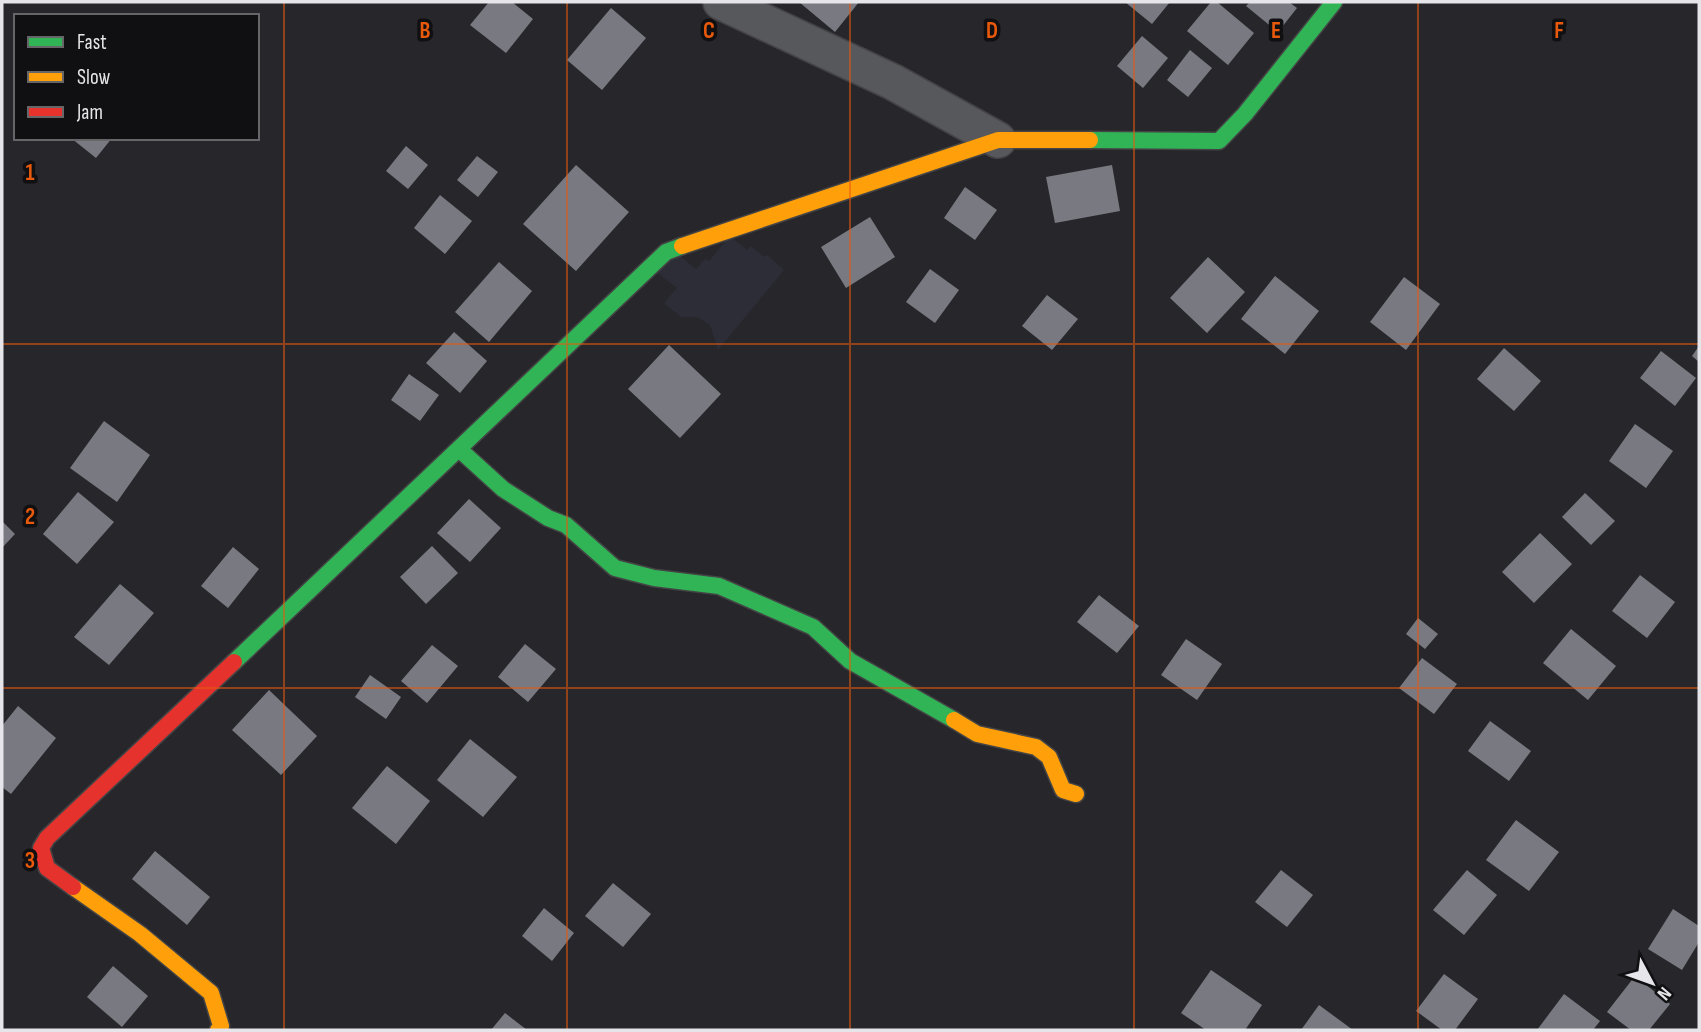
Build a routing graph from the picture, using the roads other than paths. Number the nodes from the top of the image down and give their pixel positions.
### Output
1 (721, 2) edge
2 (1334, 2) edge
3 (998, 140) junction
4 (460, 450) junction
5 (1076, 794) dead end
6 (218, 1030) edge

1 - 3 street
2 - 3 street
3 - 4 street
4 - 5 street
4 - 6 street

